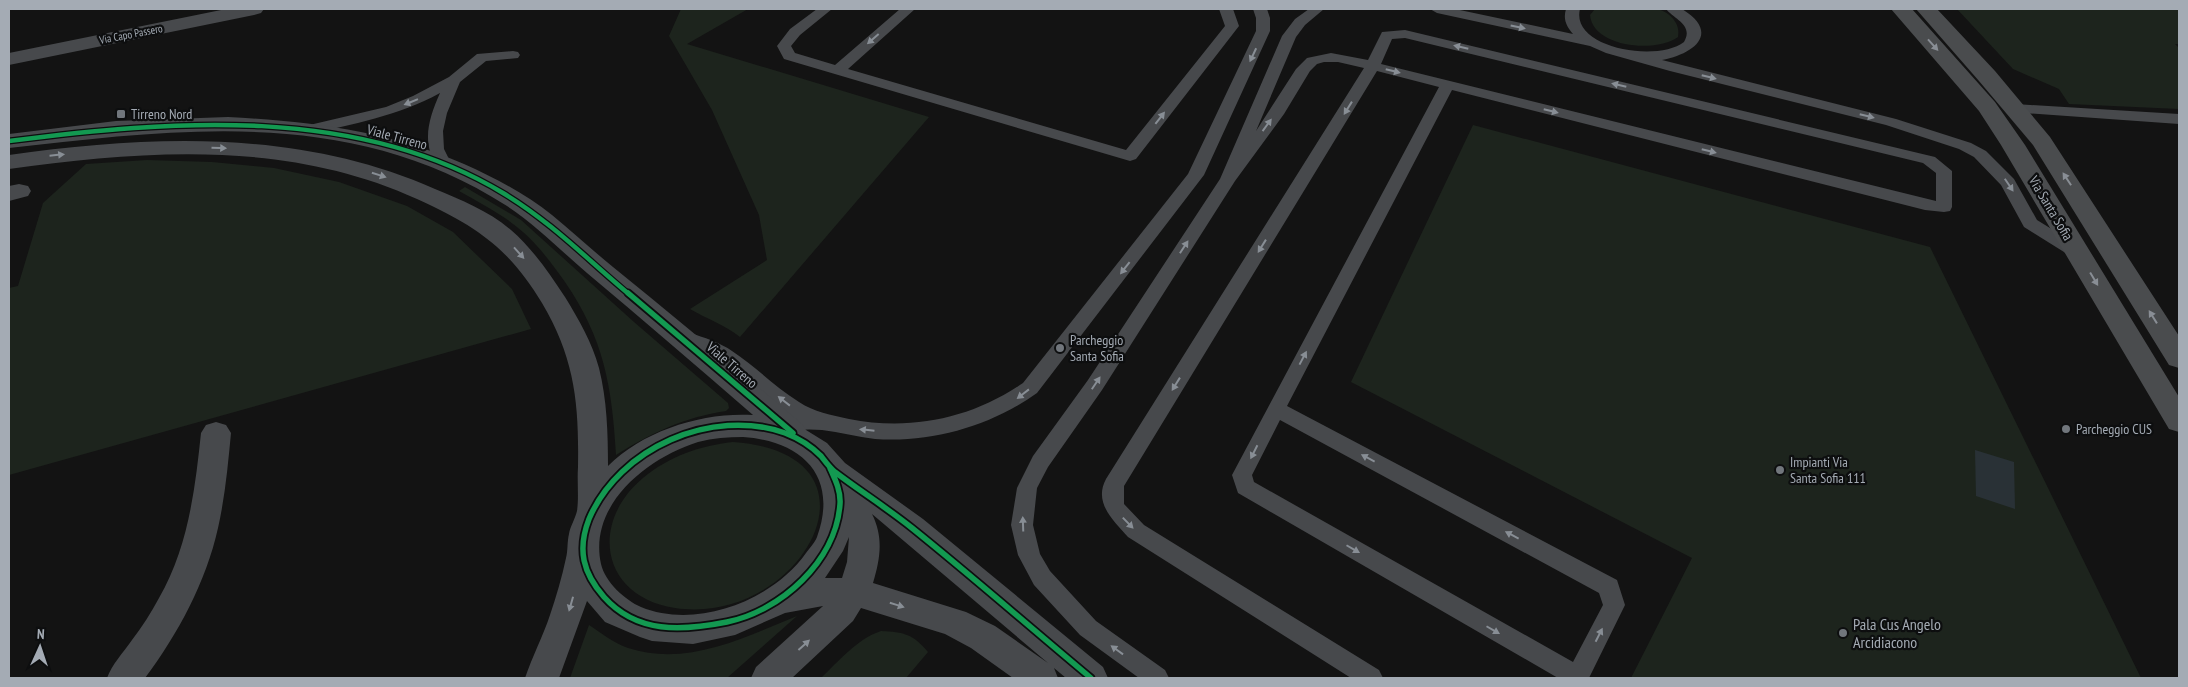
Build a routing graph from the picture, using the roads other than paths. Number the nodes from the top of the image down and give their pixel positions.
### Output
1 (254, 9) edge
2 (825, 9) edge
3 (908, 9) edge
4 (1226, 9) edge
5 (1260, 9) edge
6 (1317, 9) edge
7 (1437, 9) edge
8 (1573, 9) edge
9 (1673, 9) edge
10 (1901, 9) edge
11 (1926, 9) edge
12 (1595, 44) junction
13 (1687, 49) junction
14 (513, 55) dead end
15 (1628, 55) junction
16 (9, 59) edge
17 (1373, 66) junction
18 (1675, 68) junction
19 (838, 70) junction
20 (454, 80) junction
21 (1448, 85) junction
22 (1666, 96) junction
23 (2015, 109) junction
24 (2179, 119) edge
25 (306, 130) junction
26 (9, 141) edge
27 (9, 162) edge
28 (451, 167) junction
29 (1228, 179) junction
30 (427, 192) junction
31 (2079, 253) junction
32 (683, 337) junction
33 (2179, 358) edge
34 (1276, 409) junction
35 (2179, 421) edge
36 (780, 422) junction
37 (827, 423) junction
38 (737, 426) junction
39 (216, 433) dead end
40 (803, 442) junction
41 (834, 477) junction
42 (592, 511) junction
43 (583, 556) junction
44 (854, 592) junction
45 (780, 600) junction
46 (124, 678) edge
47 (542, 678) edge
48 (768, 678) edge
49 (1042, 678) edge
50 (1091, 678) edge
51 (1157, 678) edge
52 (1371, 678) edge
53 (1577, 678) edge

1 - 16 street, Via Capo Passero
2 - 19 lane
3 -> 19 lane
19 -> 4 lane
5 -> 37 lane
6 - 29 lane
7 -> 12 lane
8 - 12 lane
9 - 13 lane
10 -> 31 main road, Via Santa Sofia
11 - 23 main road, Via Santa Sofia
12 - 15 lane
13 - 15 lane
13 - 18 lane
14 - 20 lane
15 - 18 lane
17 -> 21 lane
22 -> 17 lane
29 -> 17 lane
17 -> 52 lane
18 - 22 lane
18 -> 31 lane
20 -> 25 lane
20 - 28 lane
21 -> 22 lane
34 -> 21 lane
23 - 24 lane
33 -> 23 main road, Via Santa Sofia
25 - 26 street, Viale Tirreno
25 - 28 street, Viale Tirreno
27 -> 30 street
28 - 30 street
28 - 32 street, Viale Tirreno
51 -> 29 lane
30 -> 42 street
31 -> 35 main road, Via Santa Sofia
32 - 36 street, Viale Tirreno
37 -> 32 lane
34 -> 53 lane
53 -> 34 lane
36 - 37 lane
36 - 38 lane
36 - 40 street, Viale Tirreno
38 - 40 street
38 - 42 street
39 - 46 street
40 - 41 street, Viale Tirreno
41 - 44 street
41 - 45 street
41 - 50 street
42 - 43 street
43 - 45 street
43 -> 47 street
44 - 45 street
48 -> 44 street
44 -> 49 street

